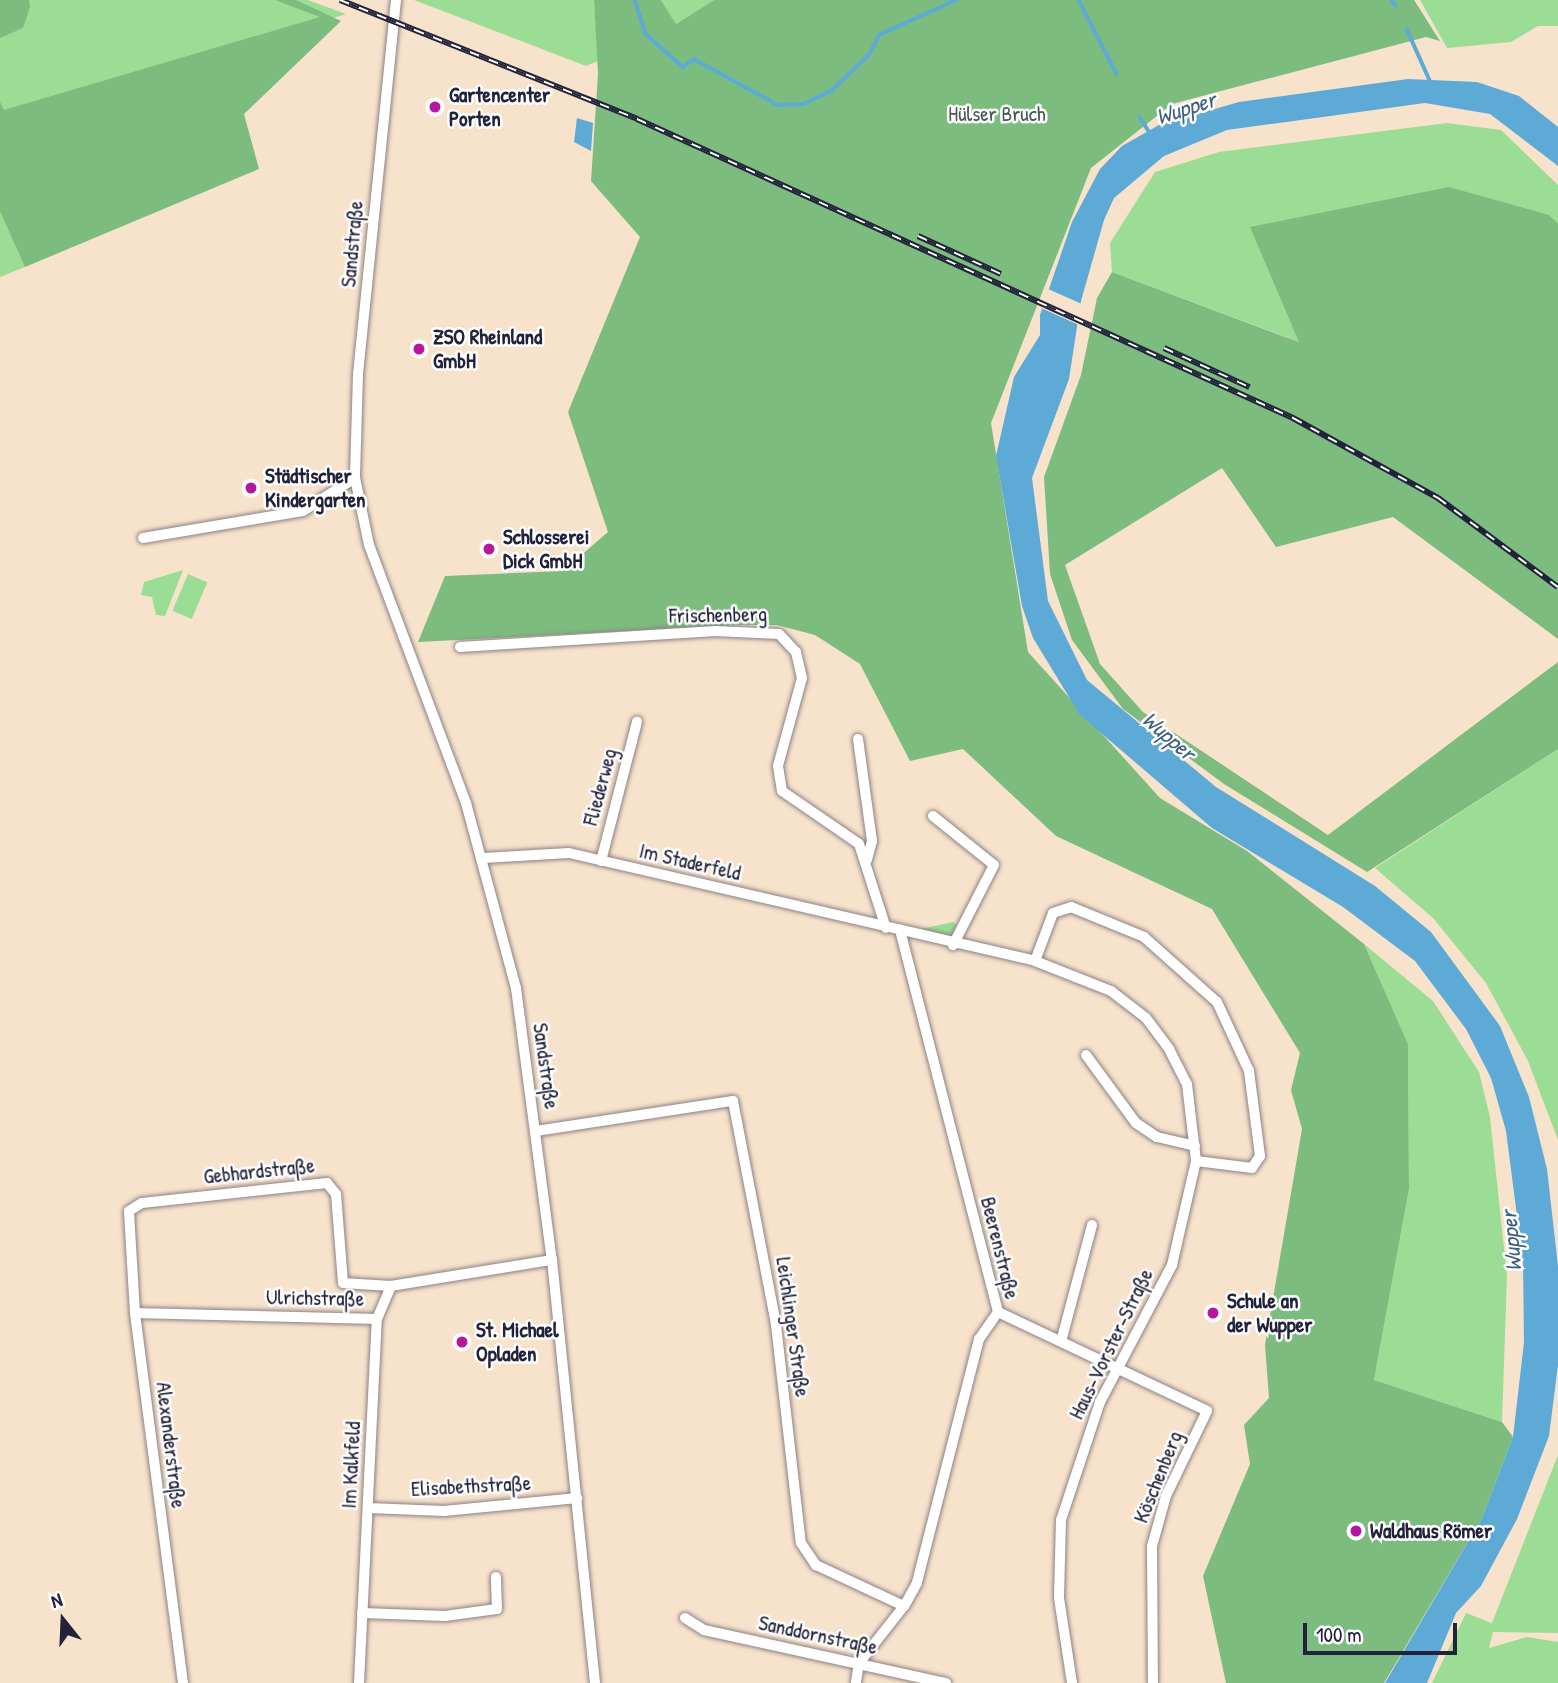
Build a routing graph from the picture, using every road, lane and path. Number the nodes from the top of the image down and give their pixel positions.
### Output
1 (396, 0) edge
2 (355, 478) junction
3 (143, 538) dead end
4 (460, 647) dead end
5 (637, 722) dead end
6 (858, 739) dead end
7 (933, 816) dead end
8 (484, 858) junction
9 (867, 860) junction
10 (601, 861) junction
11 (886, 929) junction
12 (901, 934) junction
13 (953, 945) junction
14 (1035, 961) junction
15 (1086, 1055) dead end
16 (536, 1131) junction
17 (1195, 1146) junction
18 (1196, 1161) junction
19 (129, 1211) joint
20 (1092, 1224) dead end
21 (552, 1260) junction
22 (391, 1286) junction
23 (998, 1312) junction
24 (135, 1313) junction
25 (377, 1319) junction
26 (1062, 1338) junction
27 (1117, 1368) junction
28 (577, 1498) junction
29 (368, 1508) junction
30 (496, 1577) dead end
31 (904, 1606) junction
32 (362, 1613) junction
33 (685, 1618) dead end
34 (859, 1663) junction
35 (183, 1683) edge
36 (359, 1683) edge
37 (595, 1683) edge
38 (856, 1683) edge
39 (946, 1683) edge
40 (1072, 1683) edge
41 (1153, 1683) edge

1 - 2 street, Sandstraße
2 - 3 street
2 - 8 street, Sandstraße
4 - 9 street, Frischenberg
5 - 10 street, Fliederweg
6 - 9 street, Frischenberg
7 - 13 street
8 - 10 street, Im Staderfeld
8 - 16 street, Sandstraße
9 - 11 street, Frischenberg
10 - 11 street, Im Staderfeld
11 - 12 street, Haus-Vorster-Straße
12 - 13 street, Haus-Vorster-Straße
12 - 23 street, Beerenstraße
13 - 14 street, Haus-Vorster-Straße
14 - 17 street, Haus-Vorster-Straße
14 - 18 street
15 - 17 street
16 - 21 street, Sandstraße
16 - 31 street, Leichlinger Straße
17 - 18 street, Haus-Vorster-Straße
18 - 27 street, Haus-Vorster-Straße
19 - 22 street, Gebhardstraße
19 - 24 street, Alexanderstraße
20 - 26 street
21 - 22 street, Ulrichstraße
21 - 28 street, Sandstraße
22 - 25 street, Ulrichstraße
23 - 26 street
23 - 31 street, Beerenstraße
24 - 25 street, Ulrichstraße
24 - 35 street, Alexanderstraße
25 - 29 street, Im Kalkfeld
26 - 27 street
27 - 40 street, Haus-Vorster-Straße
27 - 41 street, Köschenberg
28 - 29 street, Elisabethstraße
28 - 37 street, Sandstraße
29 - 32 street, Im Kalkfeld
30 - 32 street
31 - 34 street
32 - 36 street, Im Kalkfeld
33 - 34 street, Sanddornstraße
34 - 38 street
34 - 39 street, Sanddornstraße

